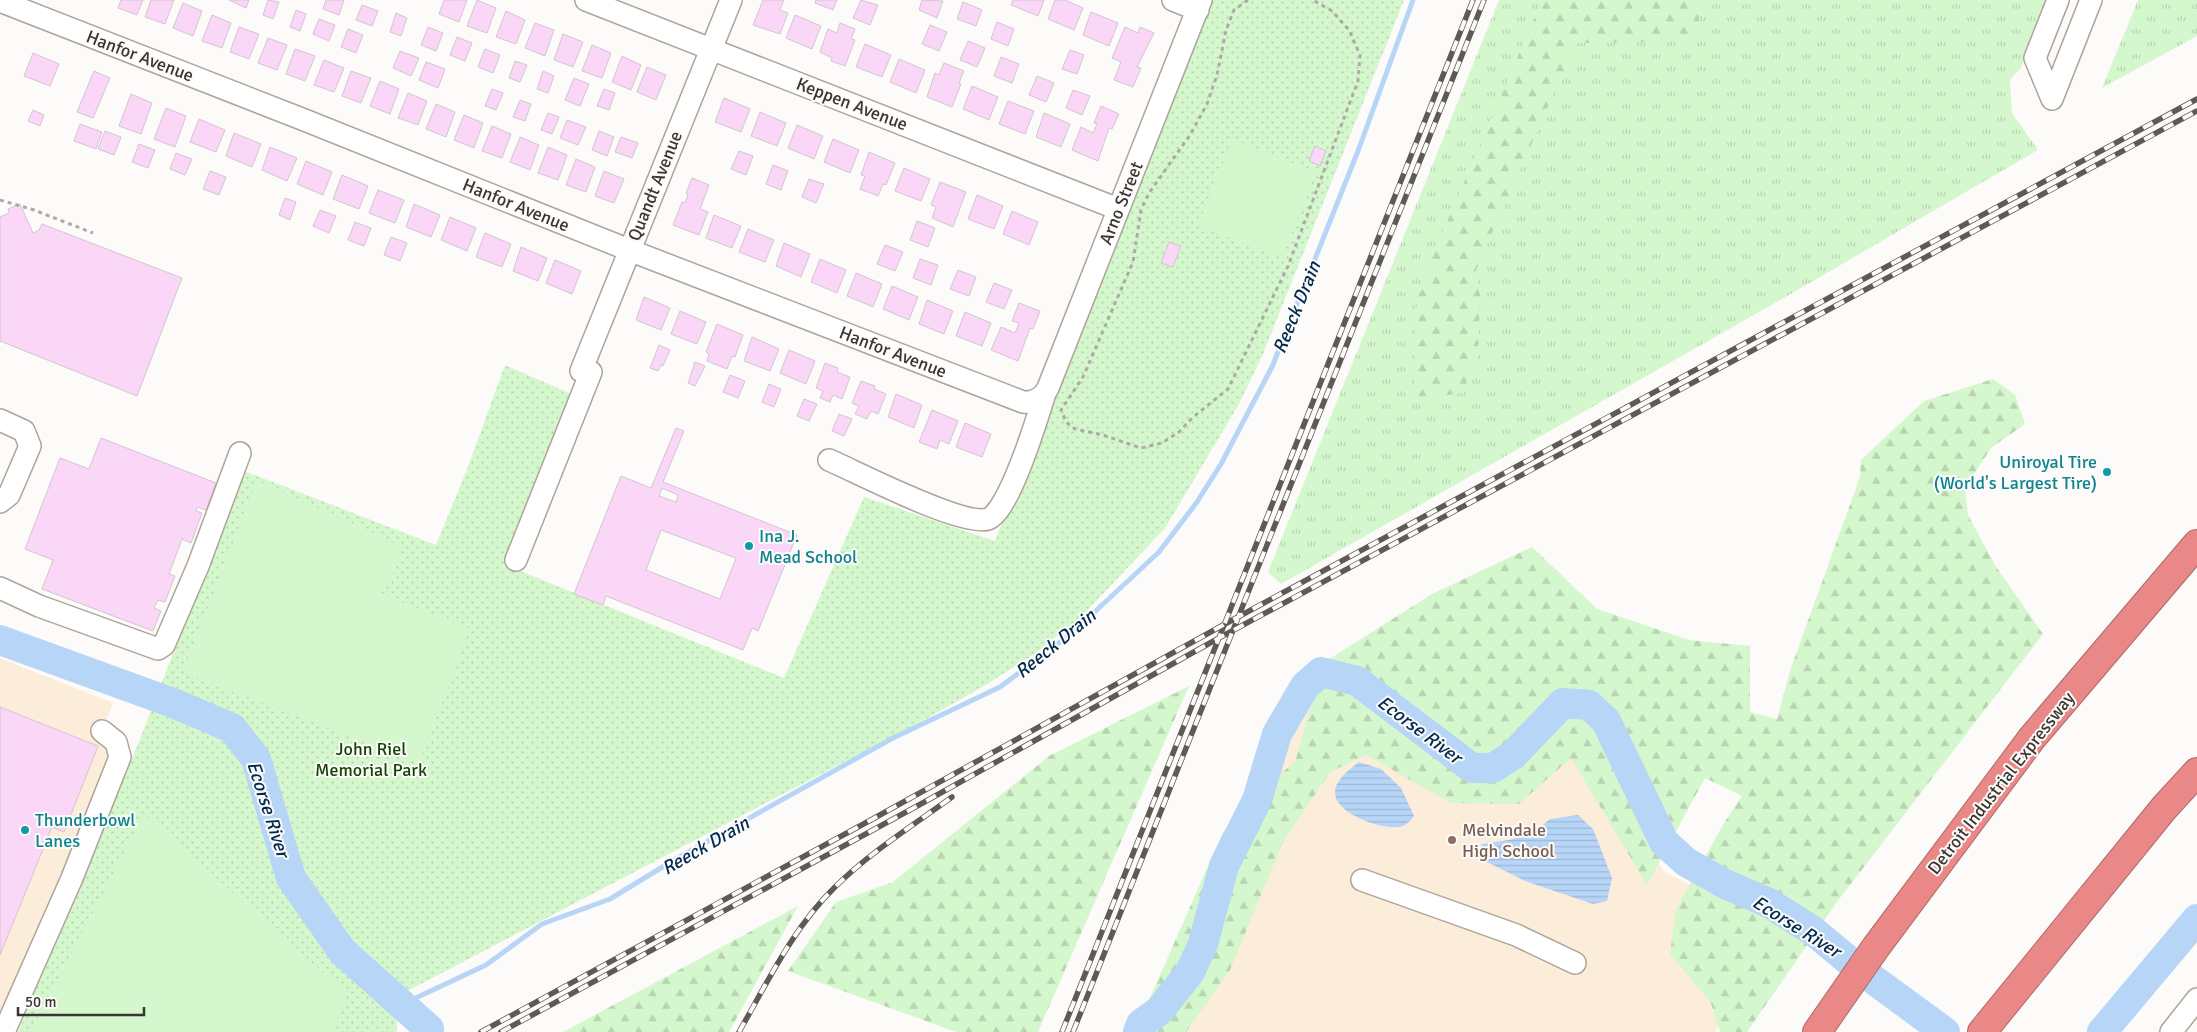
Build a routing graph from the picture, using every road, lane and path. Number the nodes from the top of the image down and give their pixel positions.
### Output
1 (586, 0) edge
2 (731, 0) edge
3 (1173, 0) edge
4 (1248, 0) edge
5 (1313, 0) edge
6 (2058, 0) edge
7 (2091, 0) edge
8 (14, 3) edge
9 (1199, 5) edge
10 (711, 49) junction
11 (0, 200) edge
12 (1118, 209) junction
13 (93, 233) dead end
14 (629, 250) junction
15 (1040, 397) junction
16 (0, 420) edge
17 (240, 453) dead end
18 (828, 460) dead end
19 (0, 502) edge
20 (2197, 544) edge
21 (516, 560) dead end
22 (0, 588) edge
23 (102, 731) dead end
24 (2197, 772) edge
25 (1362, 880) dead end
26 (1575, 962) dead end
27 (2197, 999) edge
28 (1984, 1030) edge
29 (4, 1032) edge
30 (1817, 1032) edge
31 (2171, 1032) edge

1 - 10 street, Keppen Avenue
2 - 10 street, Quandt Avenue
3 - 9 street
4 - 5 path
6 - 7 street
8 - 14 street, Hanfor Avenue
9 - 12 street, Arno Street
10 - 12 street, Keppen Avenue
10 - 14 street, Quandt Avenue
11 - 13 path
12 - 15 street, Arno Street
14 - 15 street, Hanfor Avenue
14 - 21 street, Quandt Avenue
15 - 18 street, Arno Street
16 - 19 street
17 - 22 street
20 - 30 highway, Detroit Industrial Expressway
23 - 29 street
24 - 28 highway
25 - 26 street
27 - 31 street

